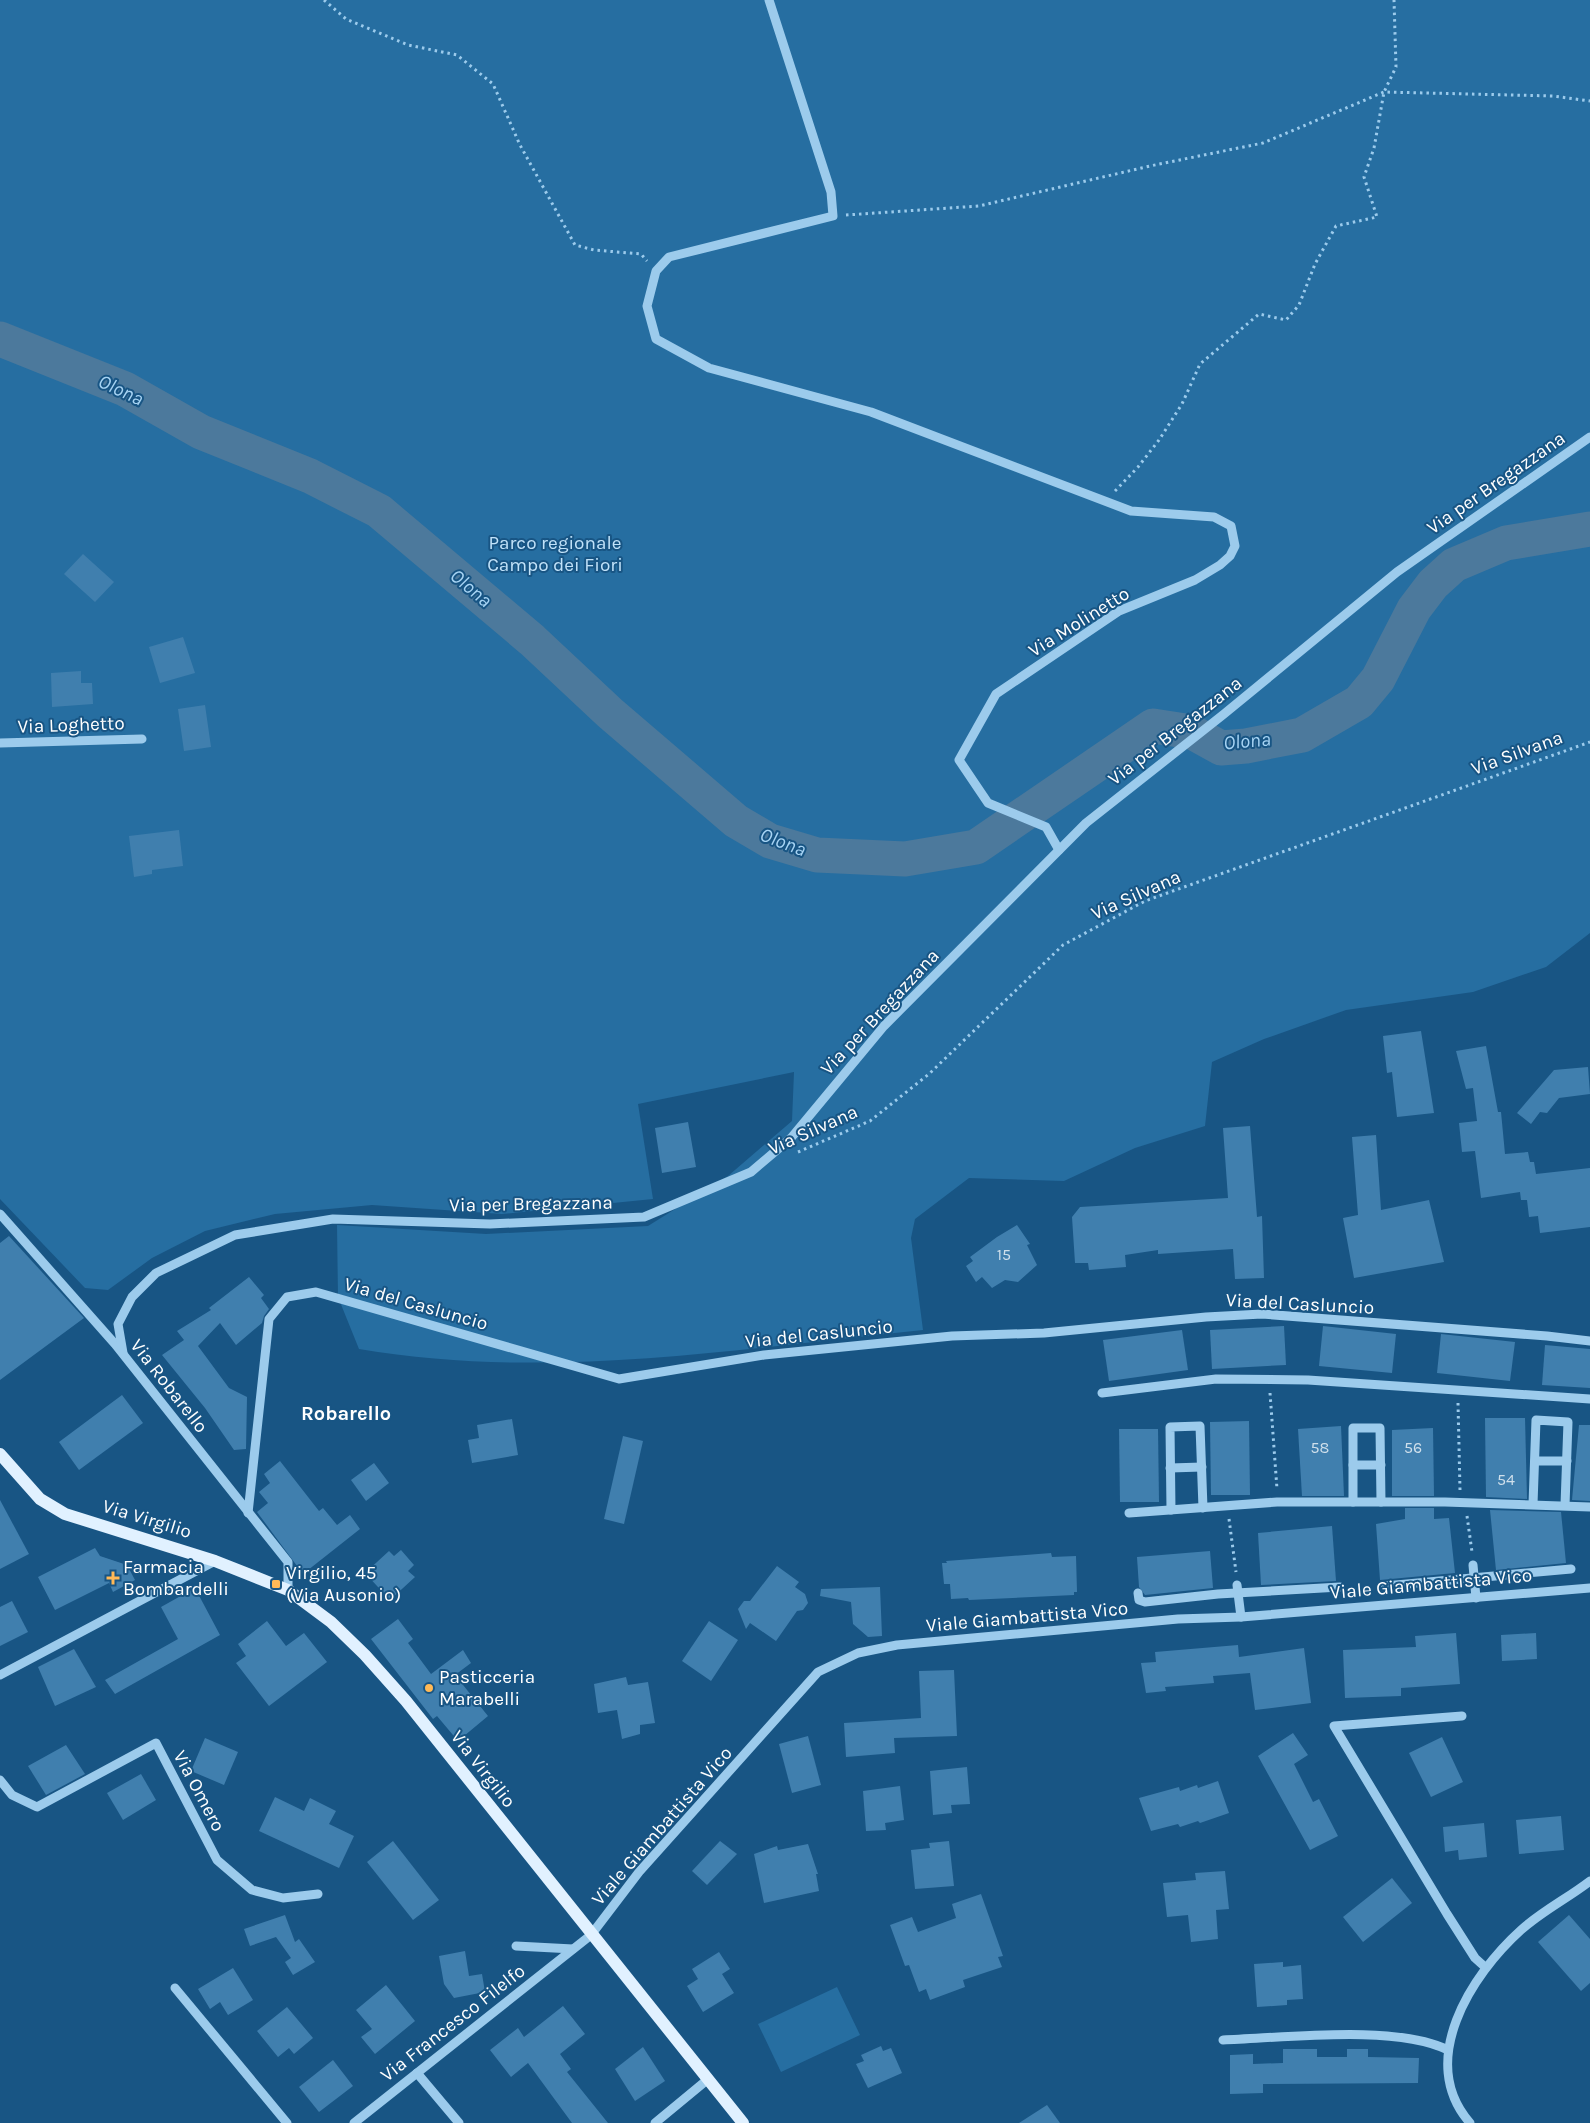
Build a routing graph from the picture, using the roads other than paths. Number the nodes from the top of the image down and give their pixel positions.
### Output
1 (769, 0) edge
2 (1590, 437) edge
3 (142, 739) dead end
4 (0, 743) edge
5 (1059, 850) junction
6 (0, 1214) edge
7 (1590, 1341) edge
8 (123, 1353) junction
9 (1102, 1393) dead end
10 (1590, 1399) edge
11 (0, 1454) edge
12 (1534, 1461) junction
13 (1567, 1461) junction
14 (1353, 1465) junction
15 (1381, 1465) junction
16 (1202, 1467) junction
17 (1170, 1468) junction
18 (1353, 1502) junction
19 (1382, 1502) junction
20 (1533, 1504) junction
21 (1565, 1505) junction
22 (1590, 1507) edge
23 (1203, 1508) junction
24 (1171, 1510) junction
25 (248, 1513) junction
26 (1129, 1513) dead end
27 (215, 1561) junction
28 (1473, 1565) road end
29 (1571, 1569) dead end
30 (1474, 1578) junction
31 (1385, 1586) dead end
32 (1340, 1587) dead end
33 (1590, 1588) edge
34 (1238, 1589) junction
35 (288, 1590) junction
36 (1138, 1593) dead end
37 (1476, 1598) junction
38 (1241, 1617) junction
39 (0, 1675) edge
40 (1462, 1716) dead end
41 (0, 1780) edge
42 (1590, 1881) edge
43 (318, 1894) dead end
44 (591, 1935) junction
45 (516, 1946) dead end
46 (573, 1949) junction
47 (1486, 1967) junction
48 (175, 1988) dead end
49 (1223, 2040) dead end
50 (1448, 2050) junction
51 (417, 2073) junction
52 (707, 2080) junction
53 (287, 2123) edge
54 (354, 2123) edge
55 (459, 2123) edge
56 (654, 2123) edge
57 (743, 2123) edge
58 (1470, 2123) edge

1 - 5 street, Via Molinetto
2 - 5 street, Via per Bregazzana
3 - 4 street, Via Loghetto
5 - 8 street, Via per Bregazzana
6 - 8 street, Via Robarello
7 - 25 street, Via del Casluncio
8 - 25 street, Via Robarello
9 - 10 street
11 - 27 main road, Via Virgilio
12 - 13 street
12 - 13 street
12 - 20 street
13 - 21 street
14 - 15 street
14 - 15 street
14 - 18 street
15 - 19 street
16 - 17 street
16 - 17 street
16 - 23 street
17 - 24 street
18 - 19 street
18 - 23 street
19 - 20 street
20 - 21 street
21 - 22 street
23 - 24 street
24 - 26 street
25 - 35 street, Via Robarello
27 - 35 main road, Via Virgilio
27 - 39 street
28 - 30 street
29 - 30 street
30 - 31 street
30 - 37 street
32 - 34 street
33 - 37 street, Viale Giambattista Vico
34 - 36 street
34 - 38 street
35 - 44 main road, Via Virgilio
37 - 38 street, Viale Giambattista Vico
38 - 44 street, Viale Giambattista Vico
40 - 47 street
41 - 43 street, Via Omero
42 - 47 street
44 - 46 street, Via Francesco Filelfo
44 - 52 main road, Via Virgilio
45 - 46 street, Via Francesco Filelfo
46 - 51 street, Via Francesco Filelfo
47 - 50 street
48 - 53 street
49 - 50 street
50 - 58 street
51 - 54 street, Via Francesco Filelfo
51 - 55 street
52 - 56 street
52 - 57 main road, Via Virgilio

